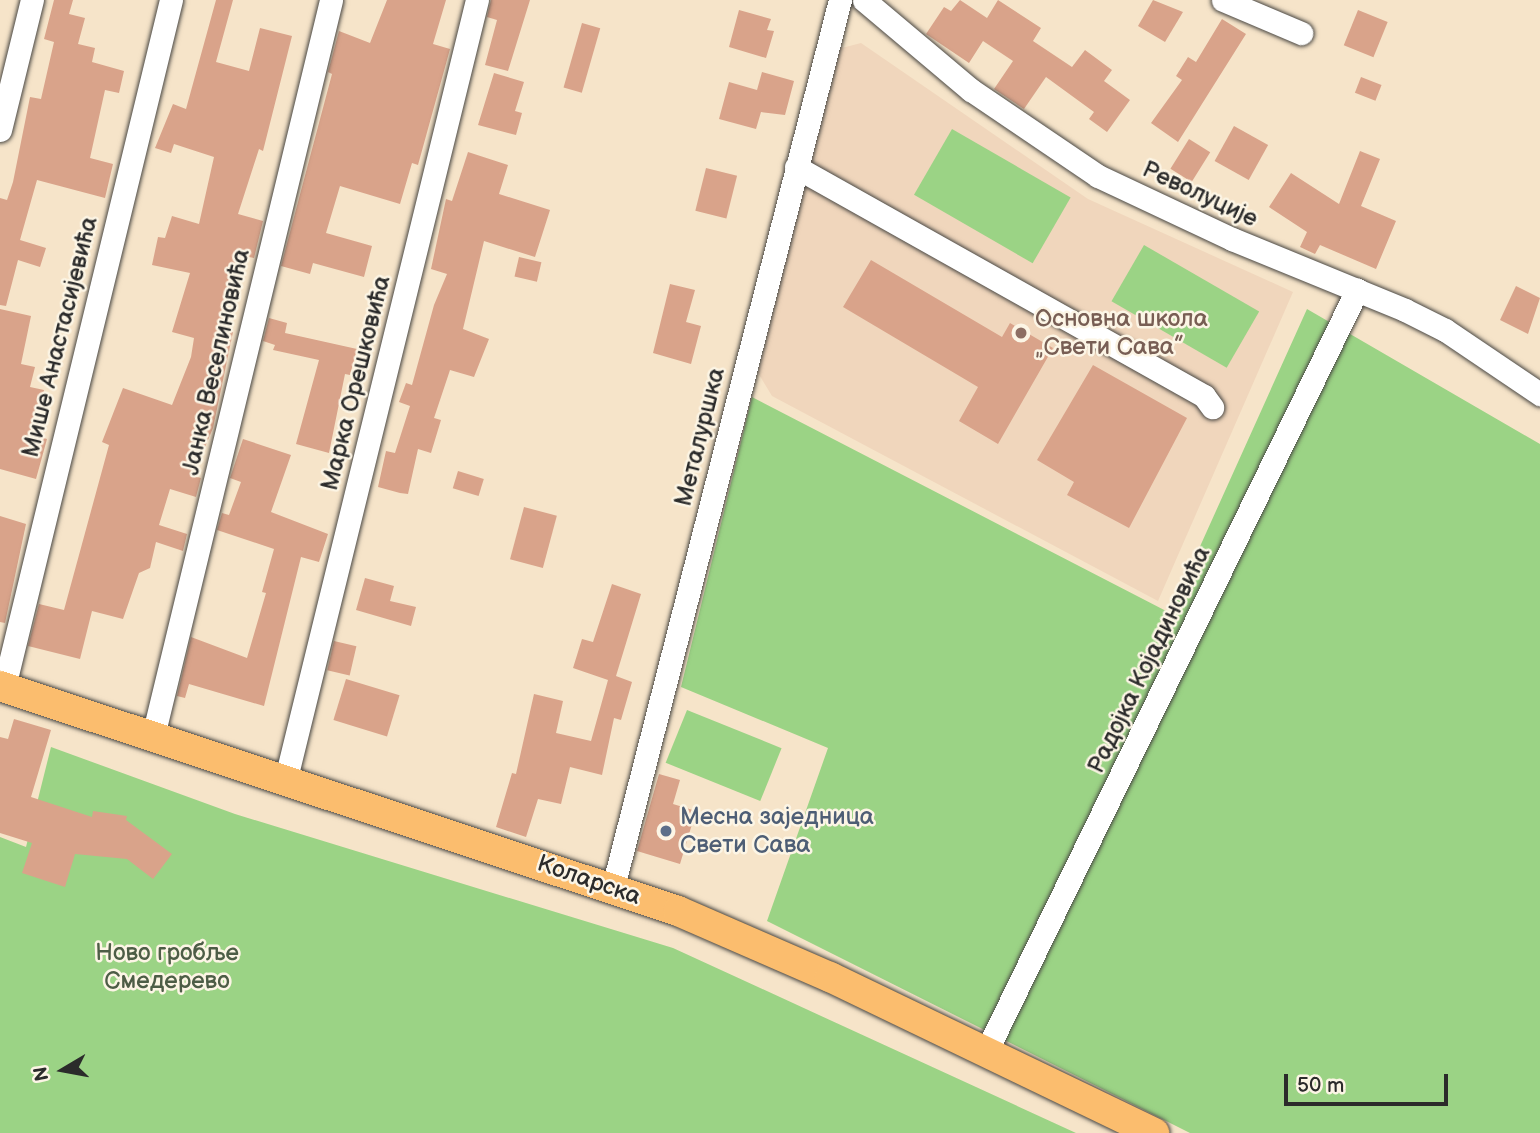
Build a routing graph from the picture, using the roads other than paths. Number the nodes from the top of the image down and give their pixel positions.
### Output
1 (32, 0) edge
2 (171, 0) edge
3 (331, 0) edge
4 (477, 0) edge
5 (840, 0) edge
6 (864, 0) edge
7 (1223, 0) edge
8 (1301, 33) dead end
9 (0, 130) edge
10 (796, 167) junction
11 (1357, 290) junction
12 (1540, 394) edge
13 (1212, 407) dead end
14 (2, 687) edge
15 (153, 736) junction
16 (286, 778) junction
17 (613, 887) junction
18 (986, 1052) junction
19 (1126, 1126) edge
20 (1154, 1133) edge

1 - 9 street
2 - 14 street, Мише Анастасијевића
3 - 15 street, Јанка Веселиновића
4 - 16 street, Марка Орешковића
5 - 10 street, Металуршка
6 - 11 street, Револуције
7 - 8 street
10 - 13 street
10 - 17 street, Металуршка
11 - 12 street, Револуције
11 - 18 street, Радојка Којадиновића
14 - 15 main road, Коларска
15 - 16 main road, Коларска
16 - 17 main road, Коларска
17 - 18 main road, Коларска
18 - 19 main road, Коларска
19 - 20 main road, Коларска

